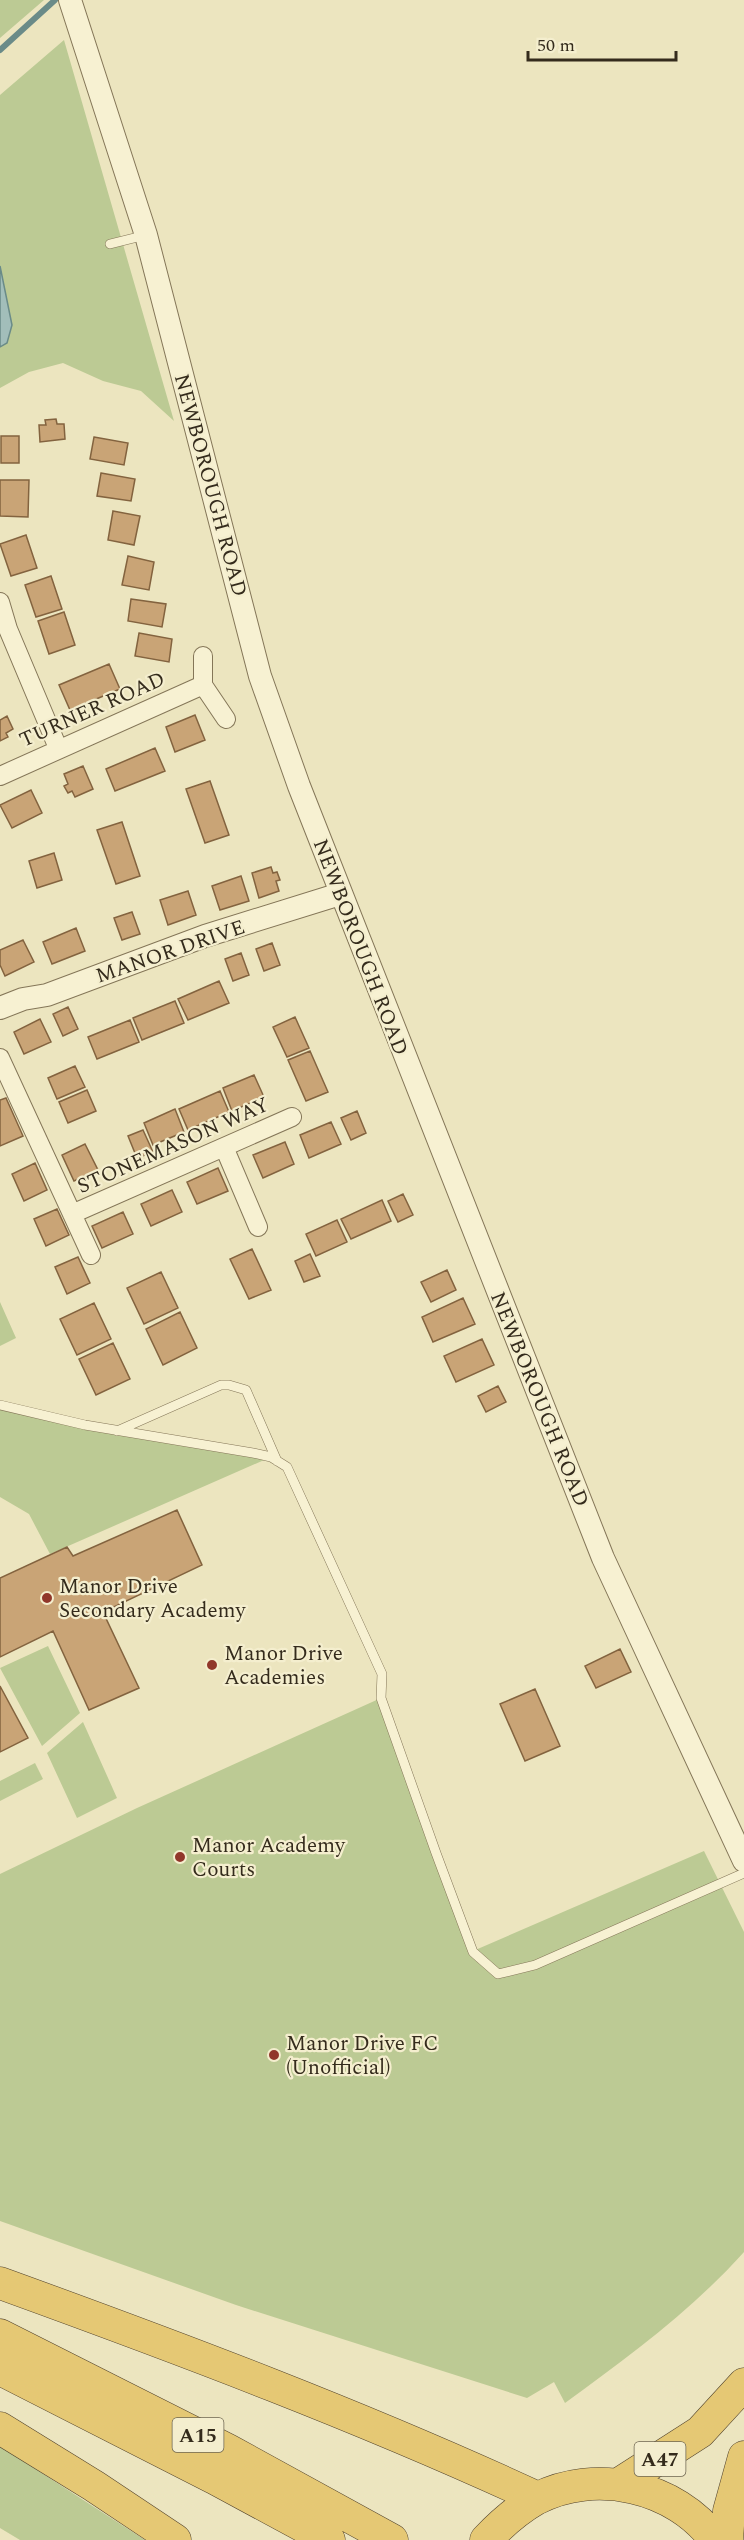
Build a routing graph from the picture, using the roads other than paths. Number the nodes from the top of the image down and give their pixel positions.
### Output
1 (70, 2) edge
2 (146, 235) junction
3 (110, 244) dead end
4 (0, 602) edge
5 (203, 656) dead end
6 (203, 685) junction
7 (226, 719) dead end
8 (58, 748) junction
9 (0, 776) edge
10 (340, 894) junction
11 (0, 1008) edge
12 (0, 1058) edge
13 (292, 1117) dead end
14 (224, 1147) junction
15 (72, 1214) junction
16 (258, 1227) dead end
17 (91, 1255) dead end
18 (0, 1405) edge
19 (117, 1431) junction
20 (277, 1461) junction
21 (744, 1861) edge
22 (744, 1873) edge
23 (0, 2283) edge
24 (0, 2335) edge
25 (0, 2369) edge
26 (744, 2384) edge
27 (0, 2428) edge
28 (744, 2457) edge
29 (619, 2484) junction
30 (538, 2498) junction
31 (491, 2535) edge
32 (175, 2540) edge
33 (329, 2540) edge
34 (392, 2540) edge
35 (715, 2540) edge
36 (727, 2540) edge

1 - 2 street, NEWBOROUGH ROAD
2 - 3 lane
2 - 10 street, NEWBOROUGH ROAD
4 - 8 street
5 - 6 street
6 - 7 street
6 - 8 street, TURNER ROAD
8 - 9 street, TURNER ROAD
10 - 11 street, MANOR DRIVE
10 - 21 street, NEWBOROUGH ROAD
12 - 15 street, STONEMASON WAY
13 - 14 street, STONEMASON WAY
14 - 15 street, STONEMASON WAY
14 - 16 street
15 - 17 street, STONEMASON WAY
18 - 19 lane
19 - 20 lane
19 - 20 lane
20 - 22 lane
23 - 30 highway
24 - 34 highway, A15
25 - 33 highway, A15
26 - 29 highway, A47
27 - 32 highway
28 - 36 highway
29 - 30 highway
29 - 35 highway
30 - 31 highway

